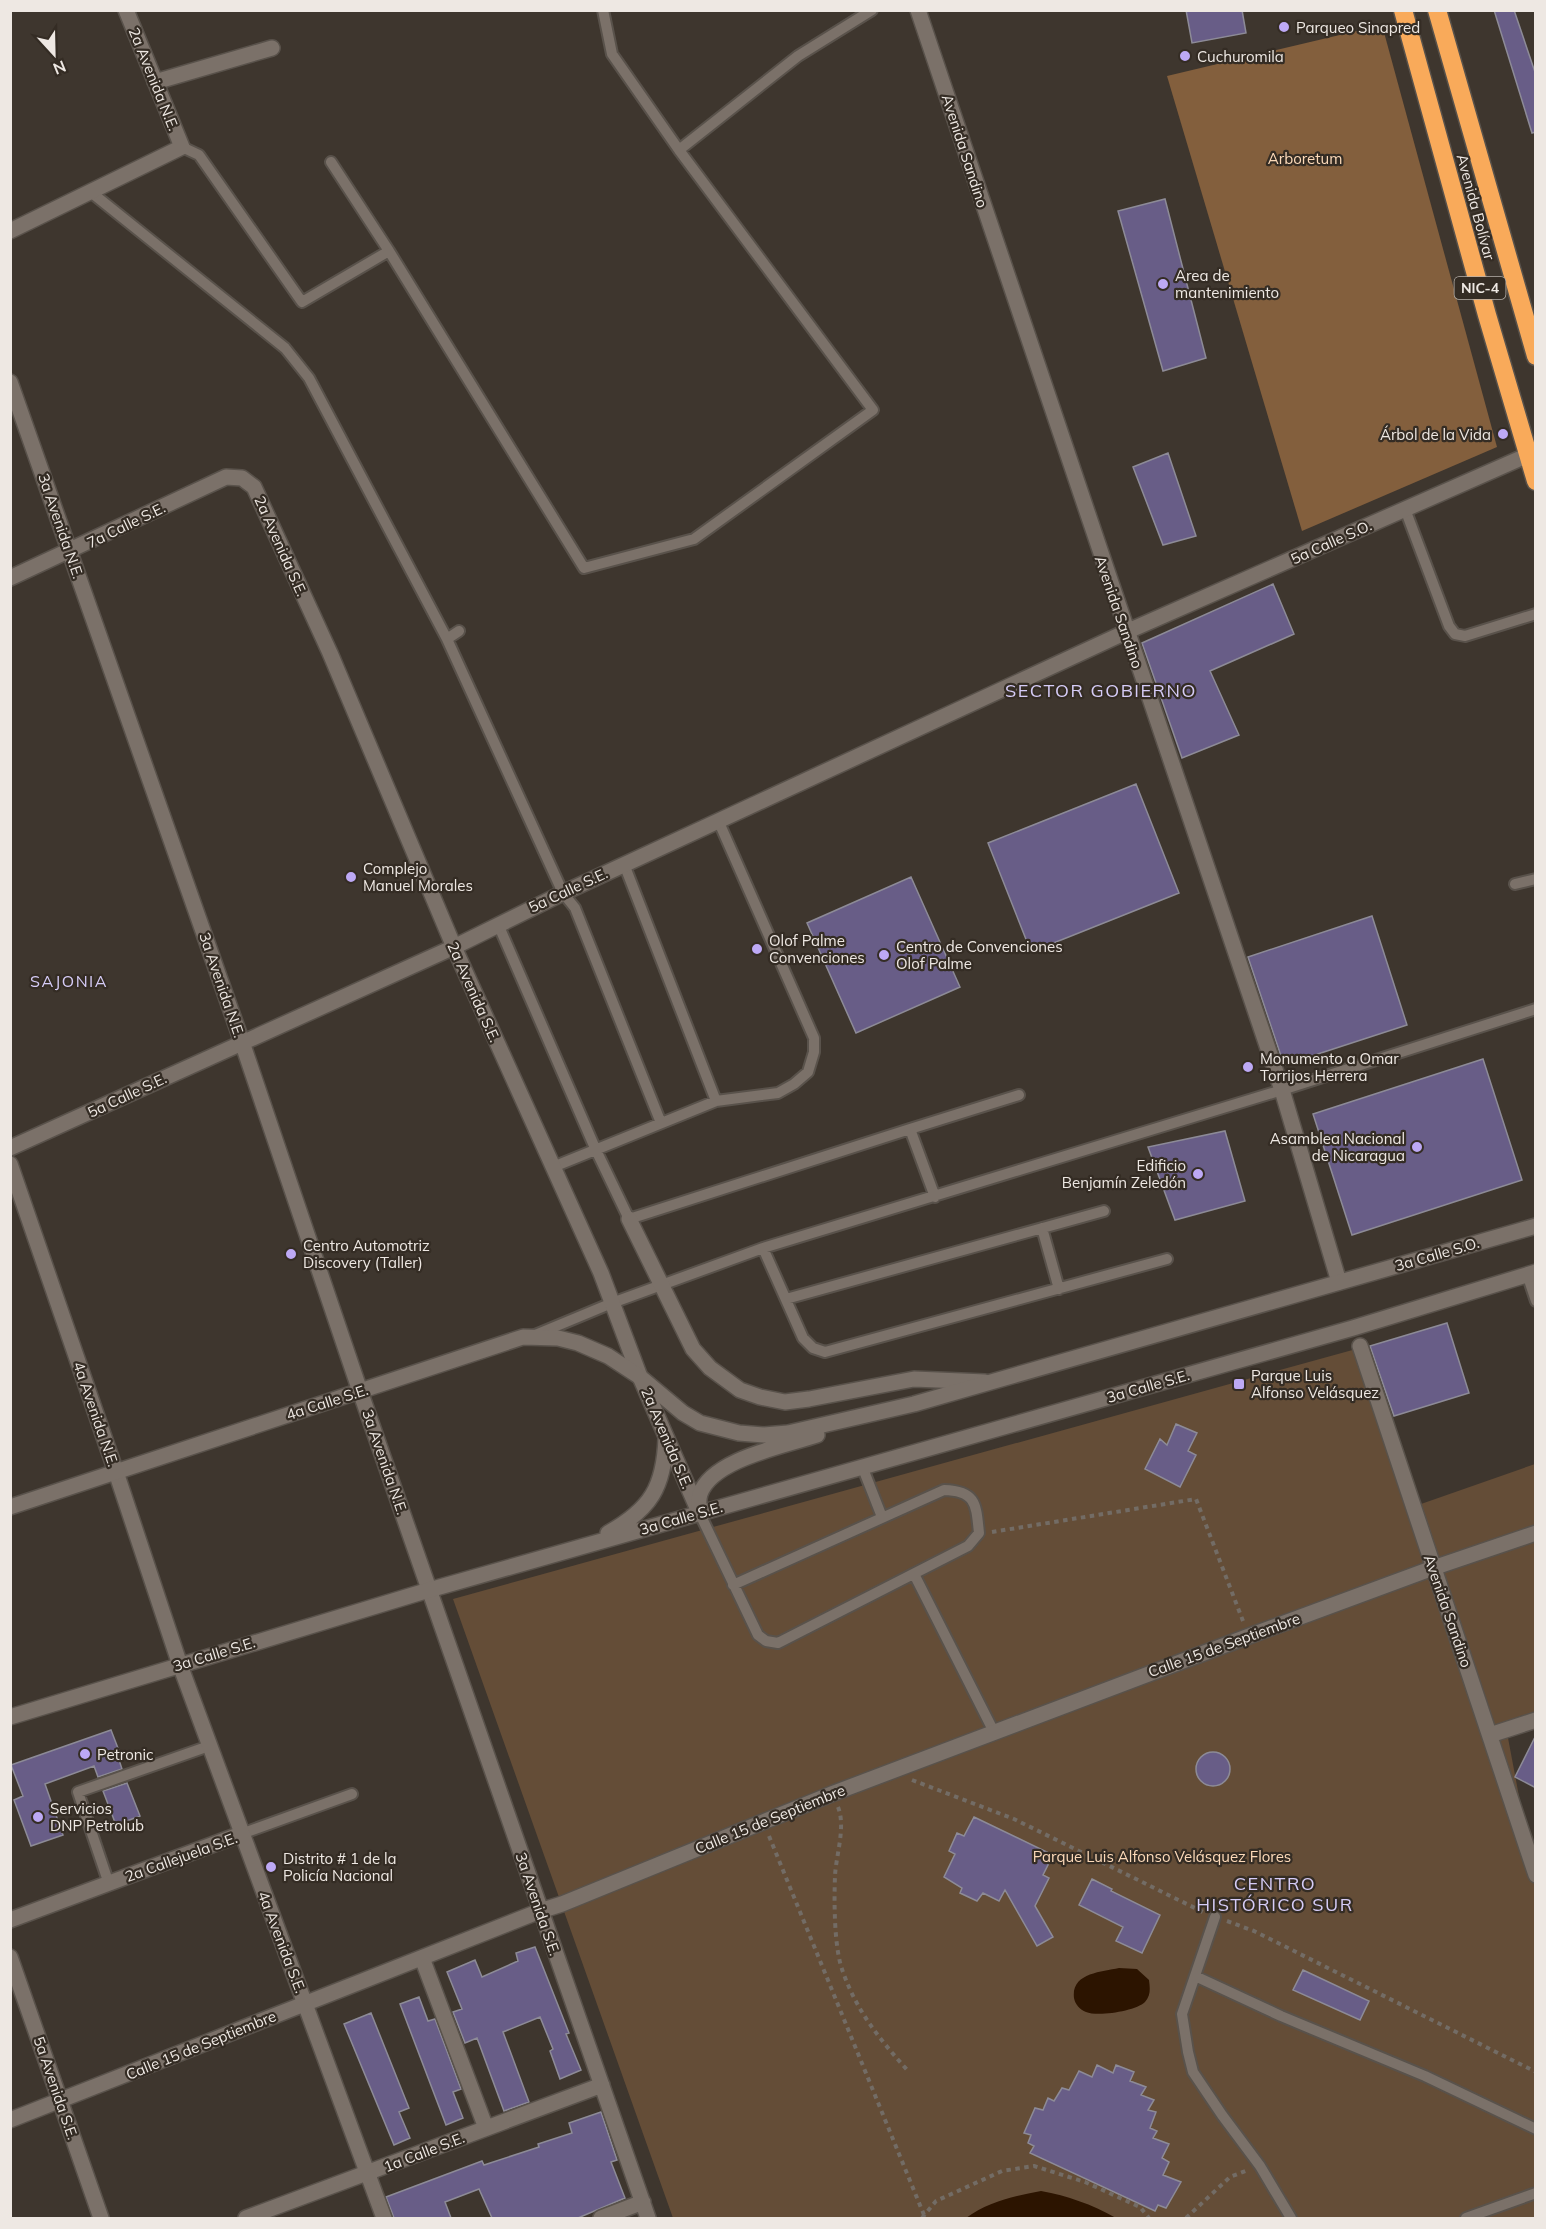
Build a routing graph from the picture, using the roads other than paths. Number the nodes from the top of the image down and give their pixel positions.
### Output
1 (126, 10) edge
2 (603, 10) edge
3 (872, 10) edge
4 (918, 10) edge
5 (1403, 10) edge
6 (1437, 10) edge
7 (272, 48) dead end
8 (155, 82) junction
9 (182, 147) junction
10 (679, 150) junction
11 (331, 162) dead end
12 (92, 193) junction
13 (10, 231) edge
14 (389, 251) junction
15 (1536, 356) edge
16 (10, 382) edge
17 (1532, 454) edge
18 (242, 478) joint
19 (1536, 481) edge
20 (1406, 509) junction
21 (70, 551) junction
22 (10, 578) edge
23 (1536, 614) edge
24 (459, 631) dead end
25 (1126, 632) junction
26 (447, 639) junction
27 (718, 820) junction
28 (624, 864) junction
29 (1536, 879) edge
30 (1515, 884) dead end
31 (563, 893) junction
32 (498, 924) junction
33 (454, 947) junction
34 (1536, 1009) edge
35 (242, 1042) junction
36 (1282, 1090) junction
37 (1019, 1095) dead end
38 (716, 1101) junction
39 (661, 1123) junction
40 (910, 1129) junction
41 (10, 1148) edge
42 (595, 1148) junction
43 (10, 1164) edge
44 (554, 1167) junction
45 (934, 1197) junction
46 (1104, 1211) dead end
47 (629, 1219) junction
48 (1536, 1226) edge
49 (1042, 1228) junction
50 (763, 1248) junction
51 (1167, 1259) dead end
52 (1531, 1273) edge
53 (1339, 1282) junction
54 (661, 1286) junction
55 (1059, 1289) junction
56 (786, 1299) junction
57 (1536, 1301) edge
58 (612, 1303) junction
59 (1353, 1328) junction
60 (532, 1336) junction
61 (1360, 1346) joint
62 (640, 1377) junction
63 (990, 1383) junction
64 (360, 1391) junction
65 (914, 1404) junction
66 (666, 1438) junction
67 (862, 1466) junction
68 (116, 1472) junction
69 (10, 1508) edge
70 (699, 1512) junction
71 (882, 1517) junction
72 (1536, 1533) edge
73 (587, 1544) junction
74 (1433, 1568) junction
75 (914, 1574) junction
76 (733, 1585) junction
77 (429, 1590) junction
78 (180, 1665) junction
79 (10, 1717) edge
80 (1536, 1720) edge
81 (994, 1732) junction
82 (1490, 1735) junction
83 (209, 1746) junction
84 (352, 1794) dead end
85 (241, 1834) junction
86 (1536, 1875) edge
87 (109, 1884) junction
88 (540, 1911) junction
89 (1215, 1917) dead end
90 (10, 1920) edge
91 (10, 1957) edge
92 (422, 1958) junction
93 (1195, 1976) junction
94 (305, 2004) junction
95 (602, 2085) junction
96 (60, 2101) junction
97 (10, 2120) edge
98 (486, 2128) junction
99 (1536, 2129) edge
100 (368, 2174) junction
101 (1536, 2193) edge
102 (643, 2202) junction
103 (101, 2218) edge
104 (246, 2218) edge
105 (384, 2218) edge
106 (601, 2218) edge
107 (648, 2218) edge
108 (1291, 2218) edge
109 (1466, 2218) edge

1 - 8 street, 2a Avenida N.E.
2 - 10 lane
3 - 10 lane
4 - 25 street, Avenida Sandino
5 - 17 highway, Avenida Bolívar / NIC-4
6 - 15 highway, Avenida Bolívar / NIC-4
7 - 8 street
8 - 9 street, 2a Avenida N.E.
9 - 12 street
9 - 14 lane
10 - 14 lane
11 - 14 lane
12 - 13 street
12 - 26 lane
16 - 21 street, 3a Avenida N.E.
17 - 19 highway, Avenida Bolívar / NIC-4
17 - 20 street, 5a Calle S.O.
18 - 21 street, 7a Calle S.E.
18 - 33 street, 2a Avenida S.E.
20 - 23 lane
20 - 25 street, 5a Calle S.O.
21 - 22 street, 7a Calle S.E.
21 - 35 street, 3a Avenida N.E.
24 - 26 lane
25 - 27 street, 5a Calle S.E.
25 - 36 street, Avenida Sandino
26 - 31 lane
27 - 28 street, 5a Calle S.E.
27 - 38 lane
28 - 31 street, 5a Calle S.E.
28 - 38 lane
29 - 30 lane
31 - 32 street, 5a Calle S.E.
31 - 39 lane
32 - 33 street, 5a Calle S.E.
32 - 42 lane
33 - 35 street, 5a Calle S.E.
33 - 44 street, 2a Avenida S.E.
34 - 36 lane
35 - 41 street, 5a Calle S.E.
35 - 64 street, 3a Avenida N.E.
36 - 45 lane
36 - 53 street, Avenida Sandino
37 - 40 lane
38 - 39 lane
39 - 42 lane
40 - 45 lane
40 - 47 lane
42 - 44 lane
42 - 47 lane
43 - 68 street, 4a Avenida N.E.
44 - 58 street, 2a Avenida S.E.
45 - 50 lane
46 - 49 lane
47 - 54 street
48 - 53 street, 3a Calle S.O.
49 - 55 lane
49 - 56 lane
50 - 54 lane
50 - 56 lane
51 - 55 lane
52 - 57 lane
52 - 59 street
53 - 63 street
54 - 58 lane
54 - 63 street
55 - 56 lane
58 - 60 lane
58 - 62 street, 2a Avenida S.E.
59 - 61 lane
59 - 67 street, 3a Calle S.E.
60 - 62 street, 4a Calle S.E.
60 - 64 street, 4a Calle S.E.
61 - 74 street, Avenida Sandino
62 - 65 street
62 - 66 street, 2a Avenida S.E.
63 - 65 street
64 - 68 street, 4a Calle S.E.
64 - 77 street, 3a Avenida N.E.
65 - 70 street
66 - 70 street, 2a Avenida S.E.
66 - 73 street
67 - 70 street, 3a Calle S.E.
67 - 71 lane
68 - 69 street, 4a Calle S.E.
68 - 78 street, 4a Avenida N.E.
70 - 73 street, 3a Calle S.E.
70 - 76 lane
71 - 75 lane
71 - 76 lane
72 - 74 street, Calle 15 de Septiembre
73 - 77 street, 3a Calle S.E.
74 - 81 street, Calle 15 de Septiembre
74 - 82 street, Avenida Sandino
75 - 76 lane
75 - 81 lane
77 - 78 street, 3a Calle S.E.
77 - 88 street, 3a Avenida S.E.
78 - 79 street, 3a Calle S.E.
78 - 83 street, 4a Avenida S.E.
80 - 82 street
81 - 88 street, Calle 15 de Septiembre
82 - 86 street, Avenida Sandino
83 - 85 street, 4a Avenida S.E.
83 - 87 lane
84 - 85 lane, 2a Callejuela S.E.
85 - 87 street, 2a Callejuela S.E.
85 - 94 street, 4a Avenida S.E.
87 - 90 street, 2a Callejuela S.E.
88 - 92 street, Calle 15 de Septiembre
88 - 95 street, 3a Avenida S.E.
89 - 93 lane
91 - 96 street, 5a Avenida S.E.
92 - 94 street, Calle 15 de Septiembre
92 - 98 street
93 - 99 lane
93 - 108 lane
94 - 96 street, Calle 15 de Septiembre
94 - 100 street, 4a Avenida S.E.
95 - 98 street, 1a Calle S.E.
95 - 102 street, 3a Avenida S.E.
96 - 97 street, Calle 15 de Septiembre
96 - 103 street, 5a Avenida S.E.
98 - 100 street, 1a Calle S.E.
100 - 104 street, 1a Calle S.E.
100 - 105 street, 4a Avenida S.E.
101 - 109 lane
102 - 106 street
102 - 107 street, 3a Avenida S.E.

